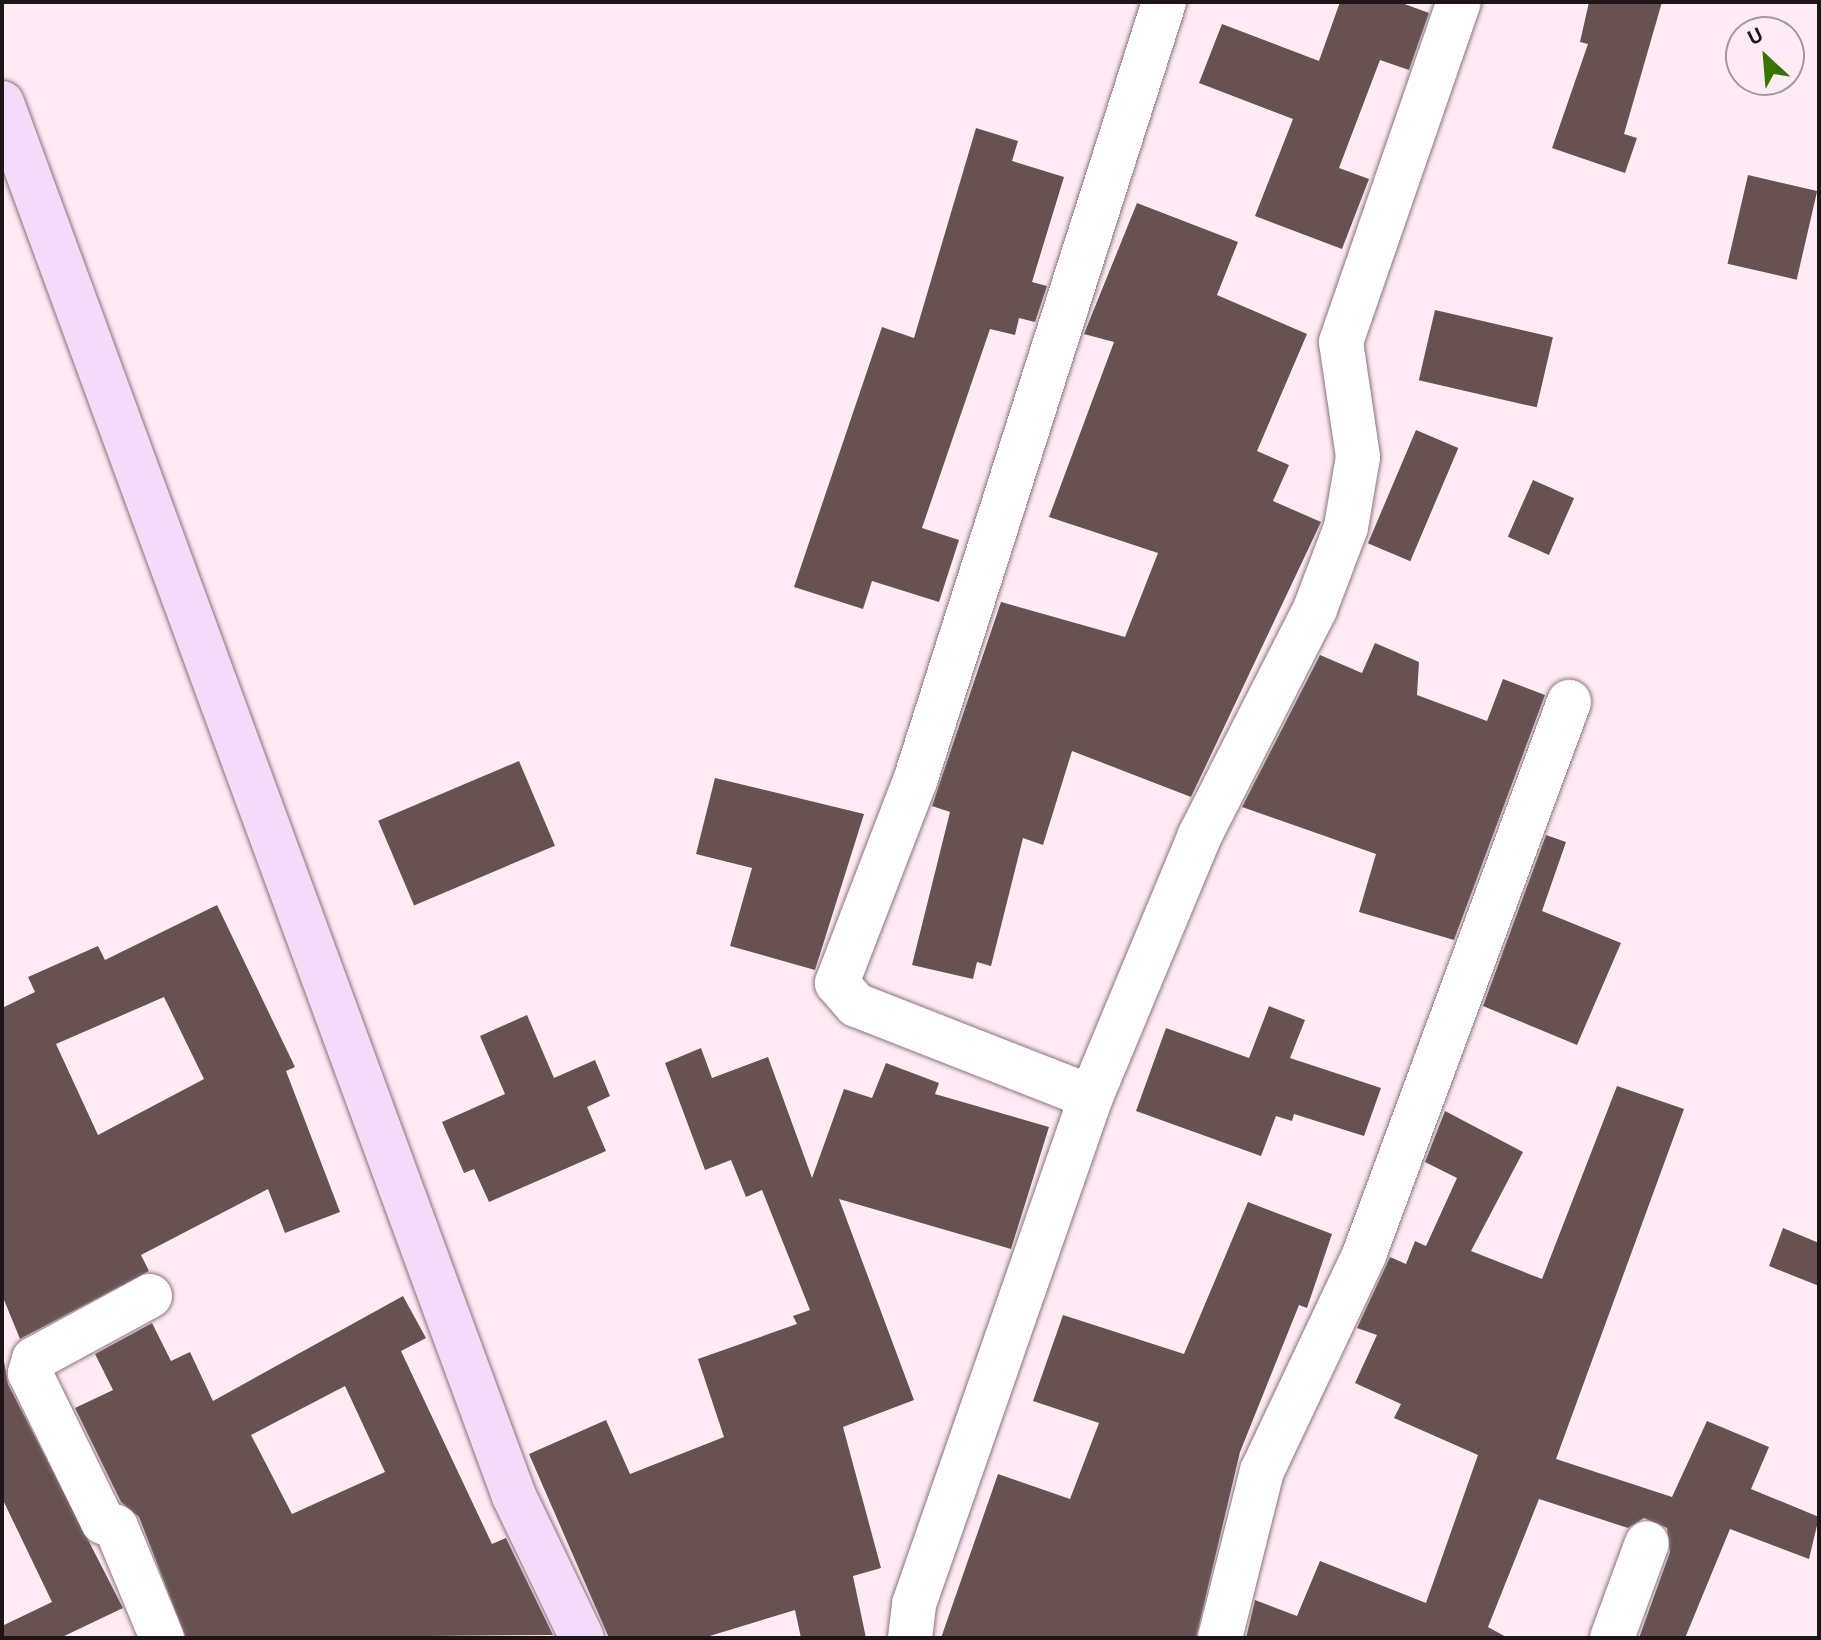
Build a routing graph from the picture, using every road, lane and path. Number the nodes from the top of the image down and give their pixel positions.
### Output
1 (1164, 2) edge
2 (1459, 2) edge
3 (2, 103) edge
4 (1569, 702) dead end
5 (1091, 1097) junction
6 (150, 1296) dead end
7 (1647, 1543) dead end
8 (162, 1638) edge
9 (582, 1638) edge
10 (910, 1638) edge
11 (1220, 1638) edge
12 (1612, 1638) edge

1 - 5 street
2 - 5 street
3 - 9 street
4 - 11 street
5 - 10 street
6 - 8 street
7 - 12 street

